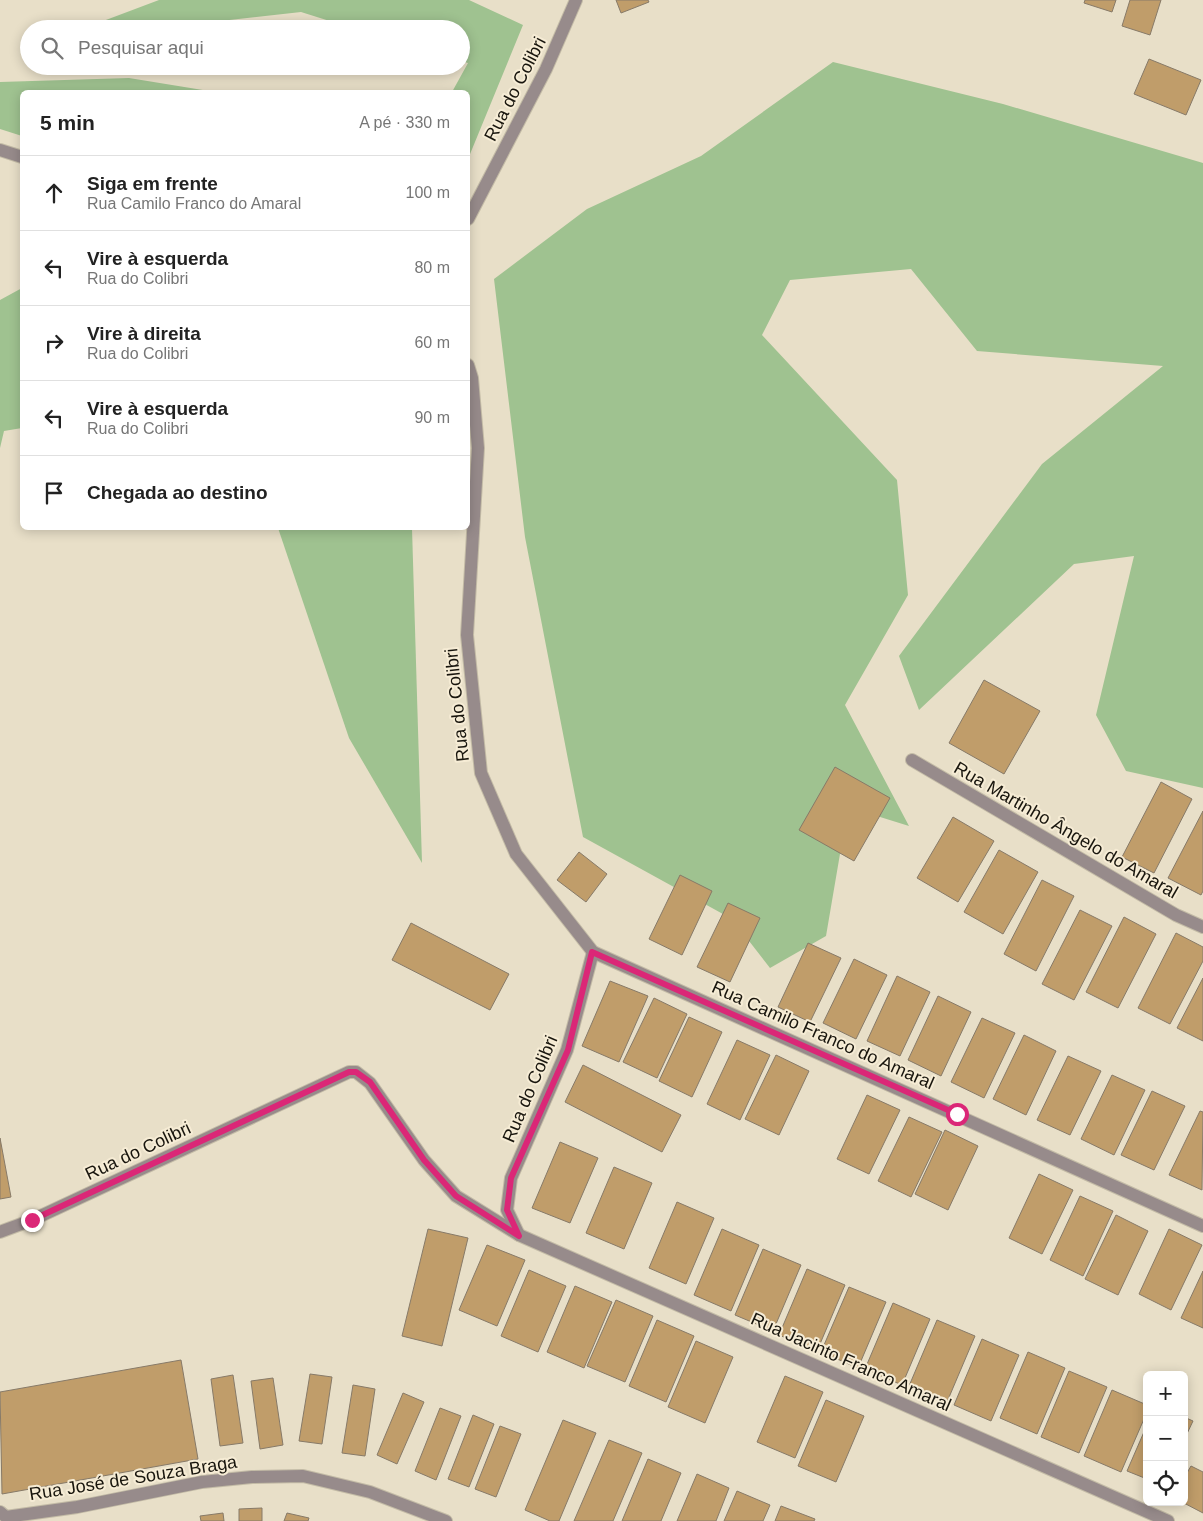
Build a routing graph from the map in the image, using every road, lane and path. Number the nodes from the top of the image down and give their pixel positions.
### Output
1 (576, 0) edge
2 (0, 150) edge
3 (20, 156) edge
4 (470, 215) edge
5 (470, 372) edge
6 (912, 760) dead end
7 (1203, 927) edge
8 (592, 952) junction
9 (1203, 1226) edge
10 (0, 1232) edge
11 (519, 1236) junction
12 (4, 1516) edge
13 (446, 1521) edge
14 (1168, 1521) edge

1 - 4 street, Rua do Colibri
2 - 3 street
5 - 8 street, Rua do Colibri
6 - 7 street, Rua Martinho Ângelo do Amaral
8 - 9 street, Rua Camilo Franco do Amaral
8 - 11 street, Rua do Colibri
10 - 11 street, Rua do Colibri
11 - 14 street, Rua Jacinto Franco Amaral
12 - 13 street, Rua José de Souza Braga

